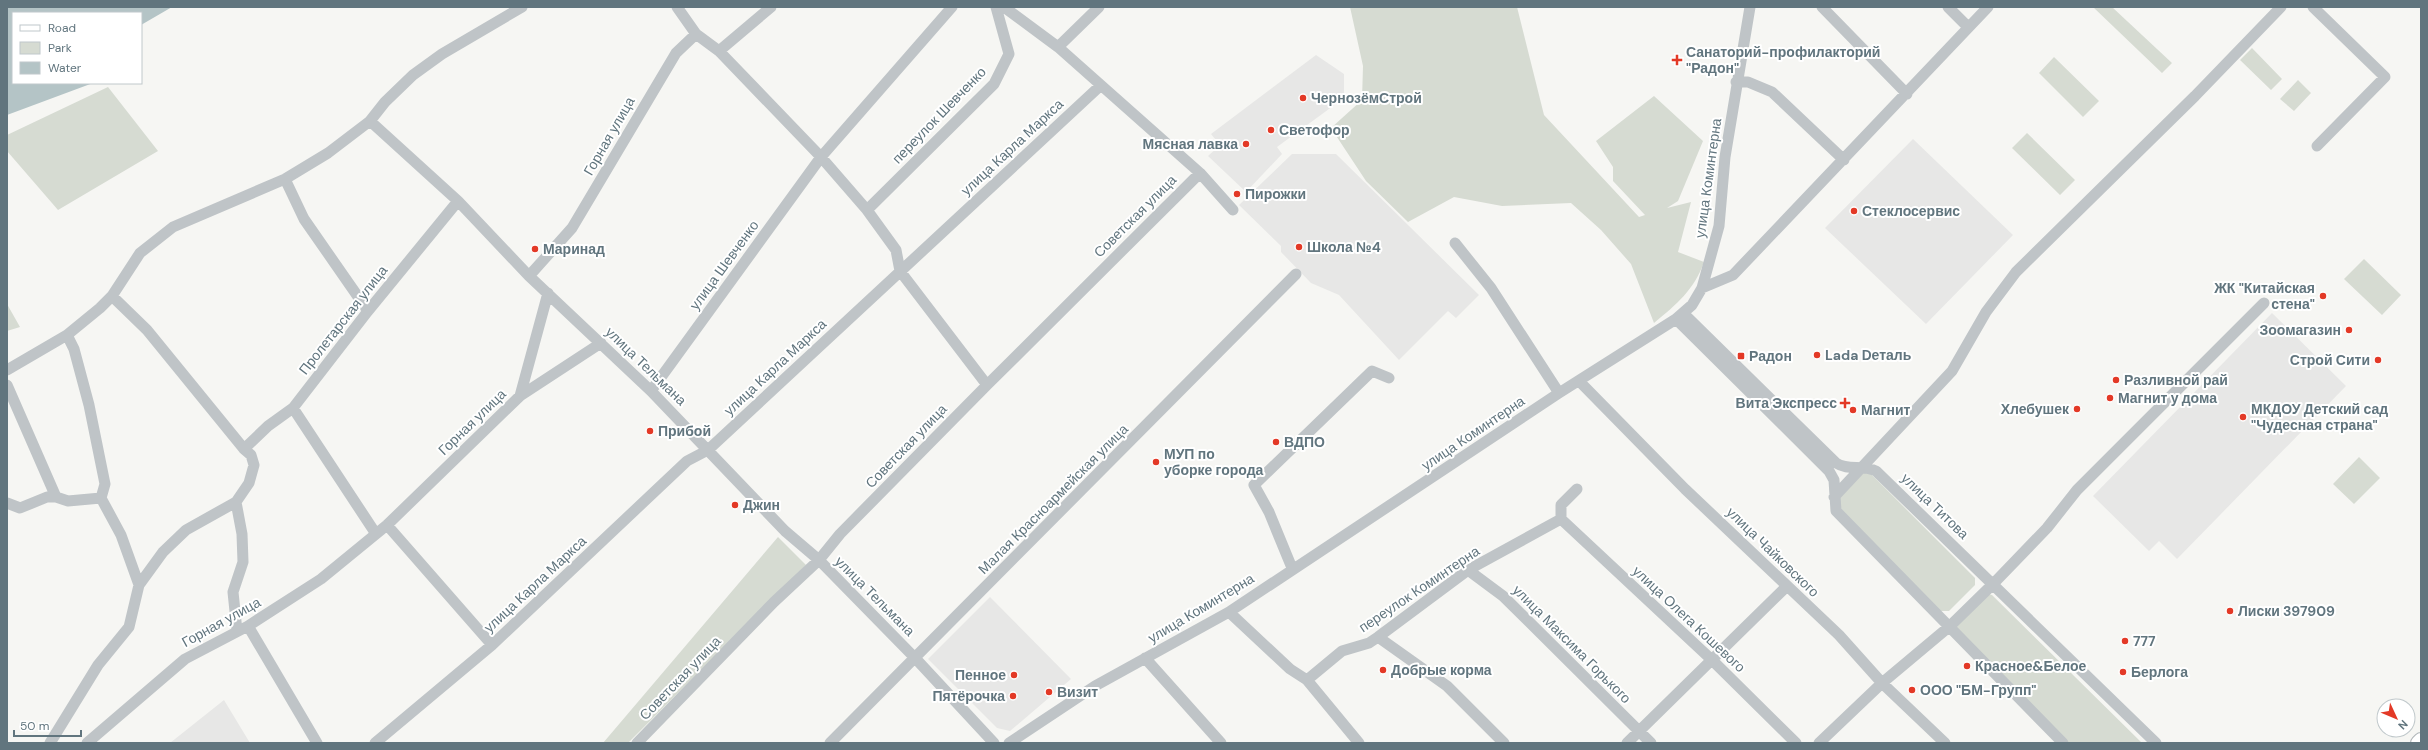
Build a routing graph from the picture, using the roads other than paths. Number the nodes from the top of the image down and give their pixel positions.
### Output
1 (522, 7) edge
2 (677, 7) edge
3 (771, 7) edge
4 (952, 7) edge
5 (996, 7) edge
6 (1004, 7) edge
7 (1099, 7) edge
8 (1750, 7) edge
9 (1822, 7) edge
10 (1948, 7) edge
11 (1988, 7) edge
12 (2282, 7) edge
13 (2313, 7) edge
14 (1968, 27) junction
15 (696, 34) junction
16 (1058, 47) junction
17 (720, 51) junction
18 (1736, 82) junction
19 (1100, 86) junction
20 (1907, 94) junction
21 (370, 121) junction
22 (2317, 146) dead end
23 (821, 157) junction
24 (1844, 160) junction
25 (1200, 173) junction
26 (285, 179) junction
27 (458, 201) junction
28 (867, 210) junction
29 (1234, 210) dead end
30 (1455, 243) dead end
31 (900, 271) junction
32 (1296, 274) dead end
33 (529, 276) junction
34 (1702, 288) junction
35 (548, 293) junction
36 (112, 296) junction
37 (2264, 303) dead end
38 (368, 310) junction
39 (1680, 316) junction
40 (66, 335) junction
41 (601, 343) junction
42 (7, 370) edge
43 (1389, 378) dead end
44 (1580, 382) junction
45 (7, 385) edge
46 (987, 385) junction
47 (651, 392) junction
48 (1559, 393) junction
49 (520, 396) junction
50 (293, 408) junction
51 (244, 449) junction
52 (708, 450) junction
53 (1876, 454) junction
54 (1863, 467) junction
55 (1876, 471) junction
56 (1577, 489) dead end
57 (56, 497) junction
58 (1834, 497) junction
59 (101, 498) junction
60 (236, 502) junction
61 (7, 503) edge
62 (1561, 519) junction
63 (387, 525) junction
64 (376, 534) junction
65 (819, 560) junction
66 (1292, 568) junction
67 (1468, 570) junction
68 (1994, 583) junction
69 (139, 585) junction
70 (1786, 587) junction
71 (1229, 612) junction
72 (248, 626) junction
73 (1950, 626) junction
74 (237, 631) junction
75 (1378, 637) junction
76 (492, 646) junction
77 (1145, 658) junction
78 (916, 659) junction
79 (1713, 661) junction
80 (1307, 680) junction
81 (1882, 683) junction
82 (1639, 732) junction
83 (2421, 740) edge
84 (50, 743) edge
85 (87, 743) edge
86 (317, 743) edge
87 (375, 743) edge
88 (637, 743) edge
89 (830, 743) edge
90 (994, 743) edge
91 (1008, 743) edge
92 (1221, 743) edge
93 (1359, 743) edge
94 (1504, 743) edge
95 (1628, 743) edge
96 (1651, 743) edge
97 (1796, 743) edge
98 (1819, 743) edge
99 (1945, 743) edge
100 (2063, 743) edge
101 (2156, 743) edge
102 (2418, 743) edge

1 - 21 street
2 - 15 street
3 - 17 street
4 - 23 street, улица Шевченко
5 - 28 street, переулок Шевченко
6 - 16 street
7 - 16 street
8 - 18 street, улица Коминтерна
9 - 20 street
10 - 14 street
11 - 14 street
12 - 53 street
13 - 22 street
14 - 20 street
15 - 17 street
15 - 33 street, Горная улица
16 - 19 street
17 - 23 street
18 - 24 street
18 - 34 street, улица Коминтерна
19 - 25 street
19 - 31 street, улица Карла Маркса
20 - 24 street
21 - 26 street
21 - 27 street, улица Тельмана
23 - 28 street
23 - 47 street, улица Шевченко
24 - 34 street
25 - 29 street
25 - 46 street, Советская улица
26 - 36 street
26 - 38 street
27 - 33 street, улица Тельмана
27 - 38 street, Пролетарская улица
28 - 31 street
30 - 48 street
31 - 46 street
31 - 52 street, улица Карла Маркса
32 - 78 street, Малая Красноармейская улица
33 - 35 street, улица Тельмана
34 - 39 street, улица Коминтерна
35 - 41 street, улица Тельмана
35 - 49 street, Горная улица
36 - 40 street
36 - 51 street
37 - 68 street
38 - 50 street, Пролетарская улица
39 - 44 street, улица Коминтерна
39 - 54 street, улица Титова
39 - 58 street
40 - 42 street
40 - 59 street
41 - 47 street, улица Тельмана
41 - 49 street, Горная улица
43 - 66 street
44 - 48 street, улица Коминтерна
44 - 70 street, улица Чайковского
45 - 57 street
46 - 65 street, Советская улица
47 - 52 street, улица Тельмана
48 - 66 street, улица Коминтерна
49 - 63 street, Горная улица
50 - 51 street, Пролетарская улица
50 - 64 street
51 - 60 street
52 - 65 street, улица Тельмана
52 - 76 street, улица Карла Маркса
53 - 54 street
53 - 55 street
54 - 55 street, улица Титова
54 - 58 street
55 - 68 street, улица Титова
56 - 62 street
57 - 59 street
57 - 61 street
58 - 73 street
59 - 69 street
60 - 69 street
60 - 74 street
62 - 67 street, переулок Коминтерна
62 - 79 street, улица Олега Кошевого
63 - 64 street, Горная улица
63 - 76 street
64 - 72 street, Горная улица
65 - 78 street, улица Тельмана
65 - 88 street, Советская улица
66 - 71 street, улица Коминтерна
67 - 75 street, переулок Коминтерна
67 - 82 street, улица Максима Горького
68 - 73 street
68 - 101 street, улица Титова
69 - 84 street
70 - 79 street
70 - 81 street, улица Чайковского
71 - 77 street, улица Коминтерна
71 - 80 street
72 - 74 street, Горная улица
72 - 86 street
73 - 81 street
73 - 100 street
74 - 85 street, Горная улица
75 - 80 street, переулок Коминтерна
75 - 94 street
76 - 87 street, улица Карла Маркса
77 - 91 street, улица Коминтерна
77 - 92 street
78 - 89 street, Малая Красноармейская улица
78 - 90 street, улица Тельмана
79 - 82 street
79 - 97 street, улица Олега Кошевого
80 - 93 street
81 - 98 street
81 - 99 street, улица Чайковского
82 - 95 street
82 - 96 street, улица Максима Горького
83 - 102 main road

